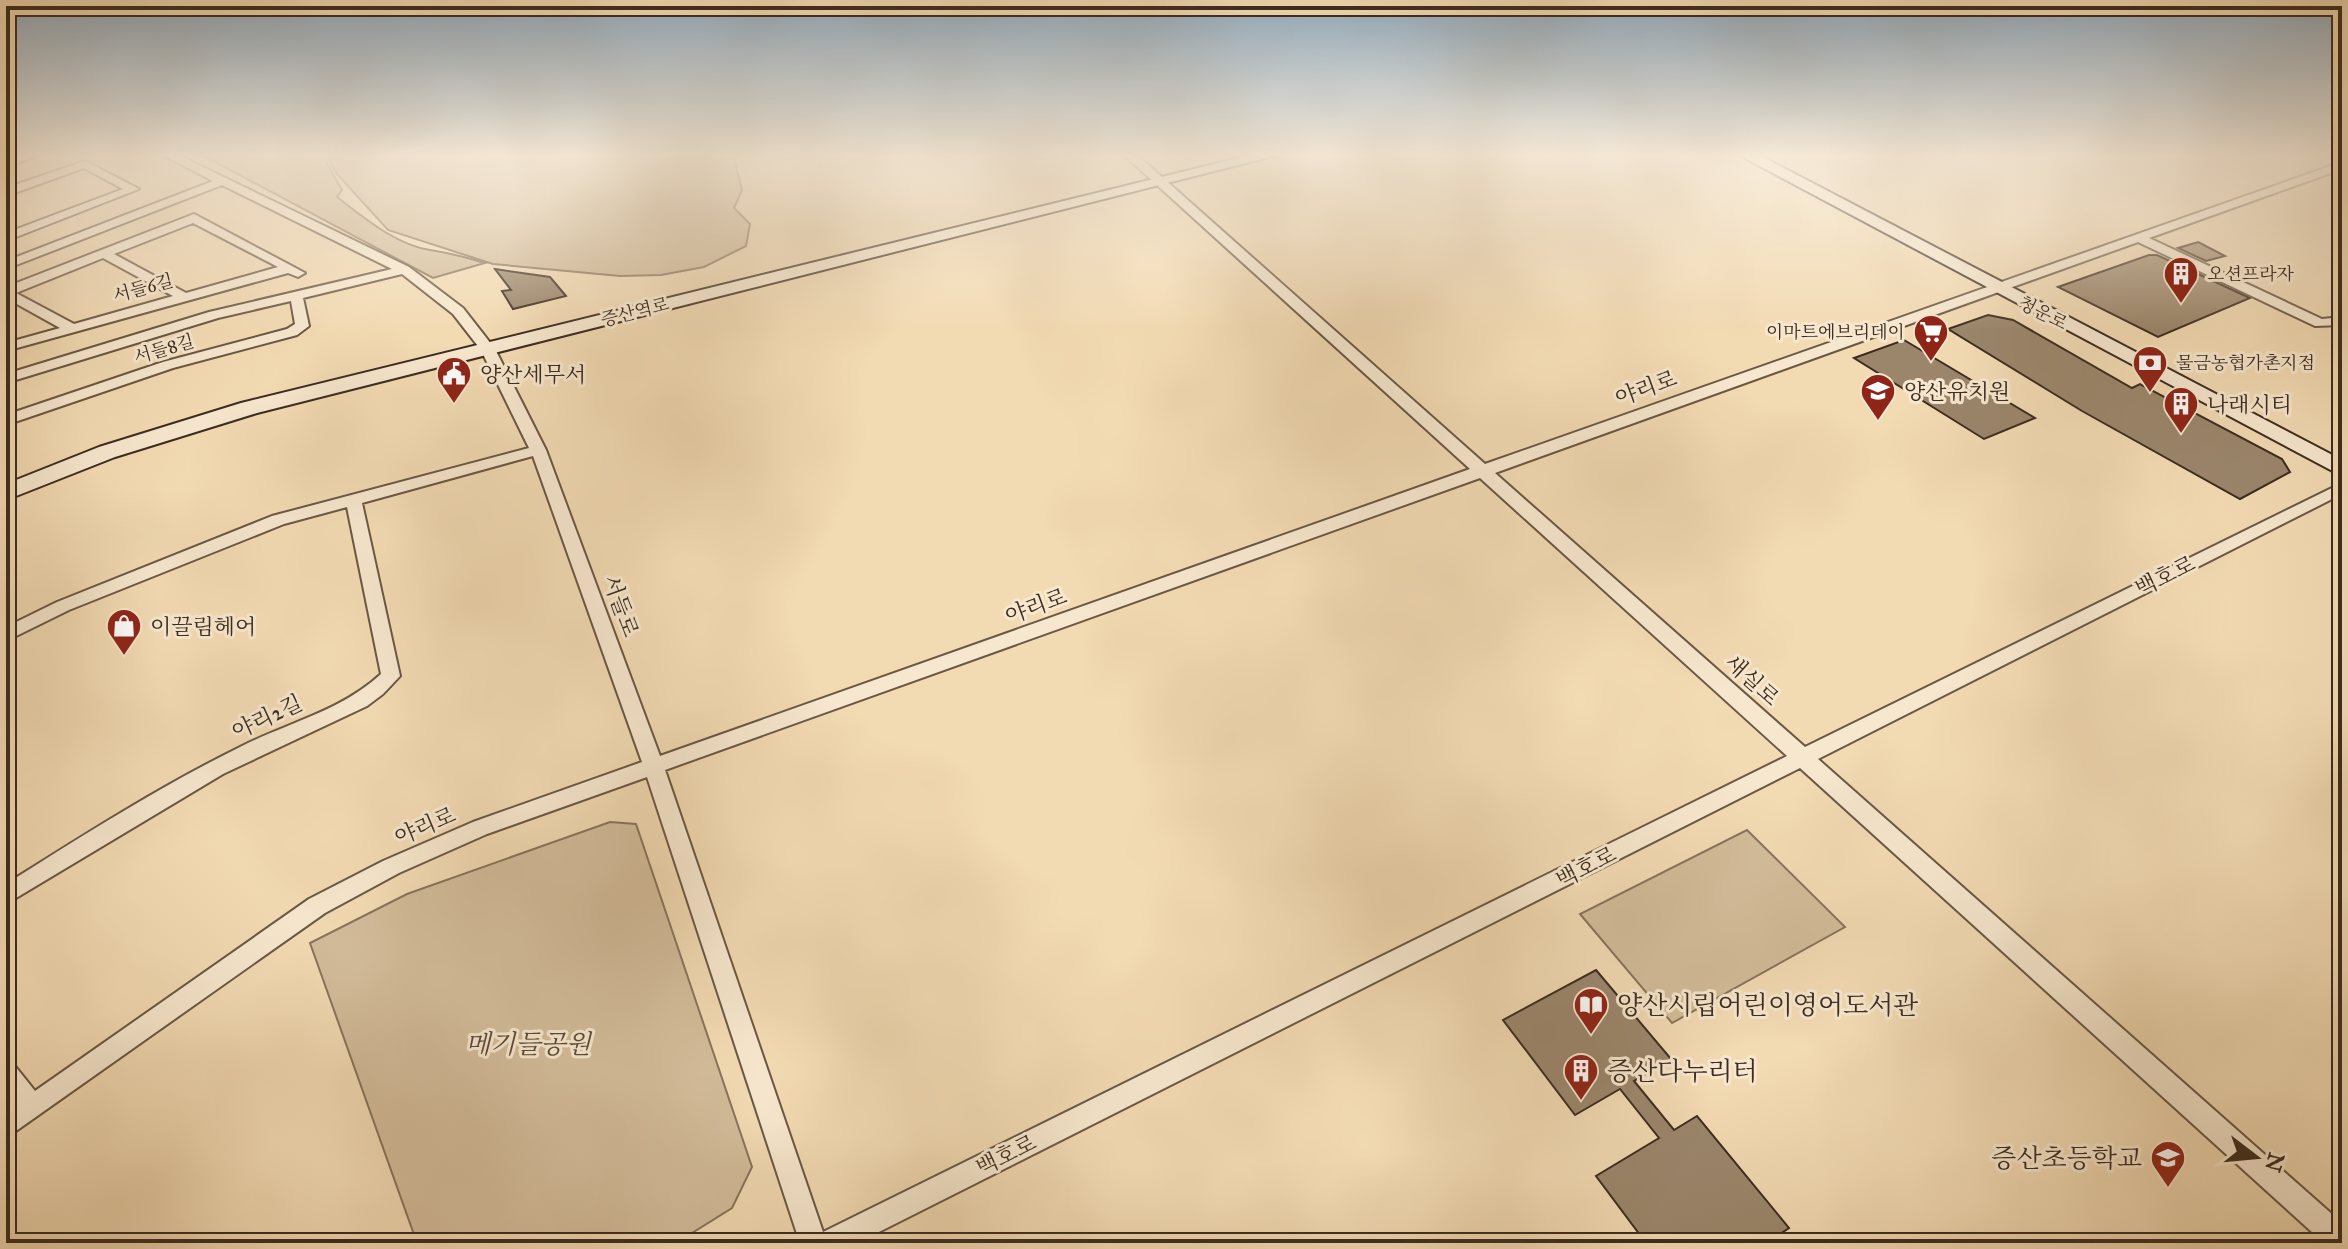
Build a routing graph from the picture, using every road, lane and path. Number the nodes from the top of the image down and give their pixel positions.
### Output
1 (69, 213) edge
2 (140, 213) edge
3 (289, 213) edge
4 (1032, 213) edge
5 (1197, 213) edge
6 (1856, 213) edge
7 (2205, 213) edge
8 (6, 237) edge
9 (2137, 237) junction
10 (104, 254) junction
11 (6, 265) edge
12 (404, 270) junction
13 (1995, 288) junction
14 (6, 292) edge
15 (296, 294) junction
16 (182, 296) junction
17 (2342, 321) edge
18 (69, 327) junction
19 (6, 347) edge
20 (488, 349) junction
21 (6, 357) edge
22 (29, 371) junction
23 (6, 379) edge
24 (6, 420) edge
25 (538, 450) junction
26 (2342, 469) edge
27 (1485, 472) junction
28 (2342, 488) edge
29 (6, 493) edge
30 (353, 498) junction
31 (6, 635) edge
32 (1802, 757) junction
33 (654, 767) junction
34 (6, 895) edge
35 (6, 1074) edge
36 (33, 1107) junction
37 (6, 1126) edge
38 (2342, 1241) edge
39 (813, 1243) edge
40 (829, 1243) edge

1 - 8 street
2 - 11 street
3 - 12 street, 서들로
4 - 20 street, 증산역로
5 - 27 street, 새실로
6 - 13 street, 청운로
7 - 9 street, 야리로
9 - 13 street, 야리로
9 - 17 street
10 - 14 street, 서들6길
10 - 16 street
10 - 16 street, 서들6길
12 - 15 street, 서들8길
12 - 20 street, 서들로
13 - 26 street, 청운로
13 - 27 street, 야리로
14 - 18 street
15 - 22 street, 서들8길
15 - 24 street, 서들8길
16 - 18 street, 서들6길
18 - 19 street, 서들6길
20 - 25 street, 서들로
20 - 29 street, 증산역로
21 - 22 street
22 - 23 street, 서들8길
25 - 30 street
25 - 33 street, 서들로
27 - 32 street, 새실로
27 - 33 street, 야리로
28 - 32 street, 백호로
30 - 31 street
30 - 34 street, 야리2길
32 - 38 street, 새실로
32 - 40 street, 백호로
33 - 36 street, 야리로
33 - 39 street, 서들로
35 - 36 street
36 - 37 street, 야리로

